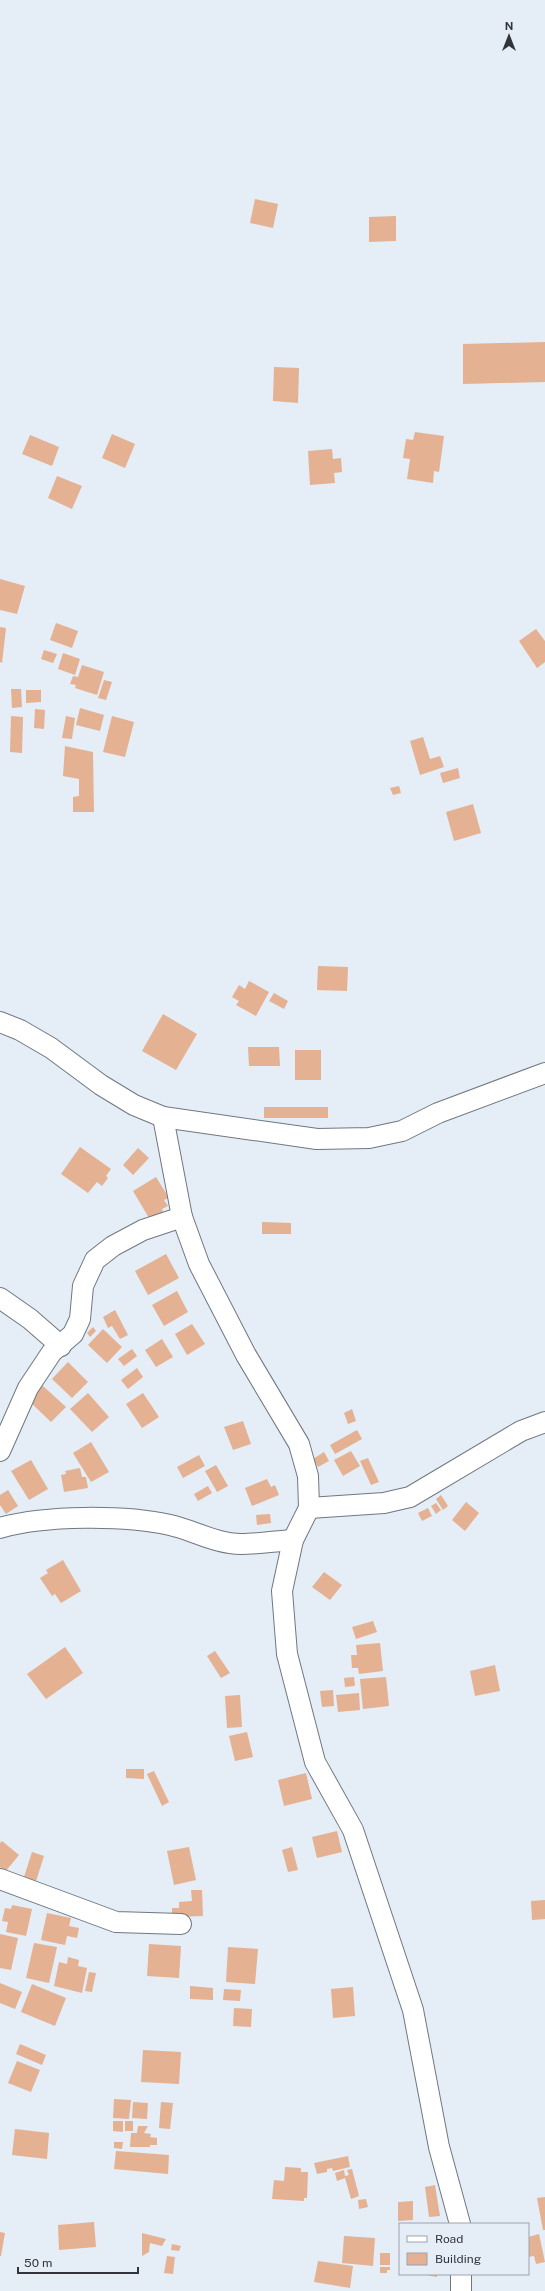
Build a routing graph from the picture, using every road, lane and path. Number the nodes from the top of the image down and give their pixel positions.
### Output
1 (0, 1022) edge
2 (545, 1072) edge
3 (163, 1117) junction
4 (182, 1217) junction
5 (0, 1298) edge
6 (61, 1346) junction
7 (545, 1422) edge
8 (0, 1451) edge
9 (309, 1508) junction
10 (0, 1528) edge
11 (293, 1540) junction
12 (0, 1879) edge
13 (181, 1924) dead end
14 (460, 2223) edge
15 (461, 2275) edge
16 (461, 2291) edge

1 - 3 street
2 - 3 street
3 - 4 street
4 - 6 street
4 - 9 street
5 - 6 street
6 - 8 street
7 - 9 street
9 - 11 street
10 - 11 street
11 - 14 street
12 - 13 street
15 - 16 street

